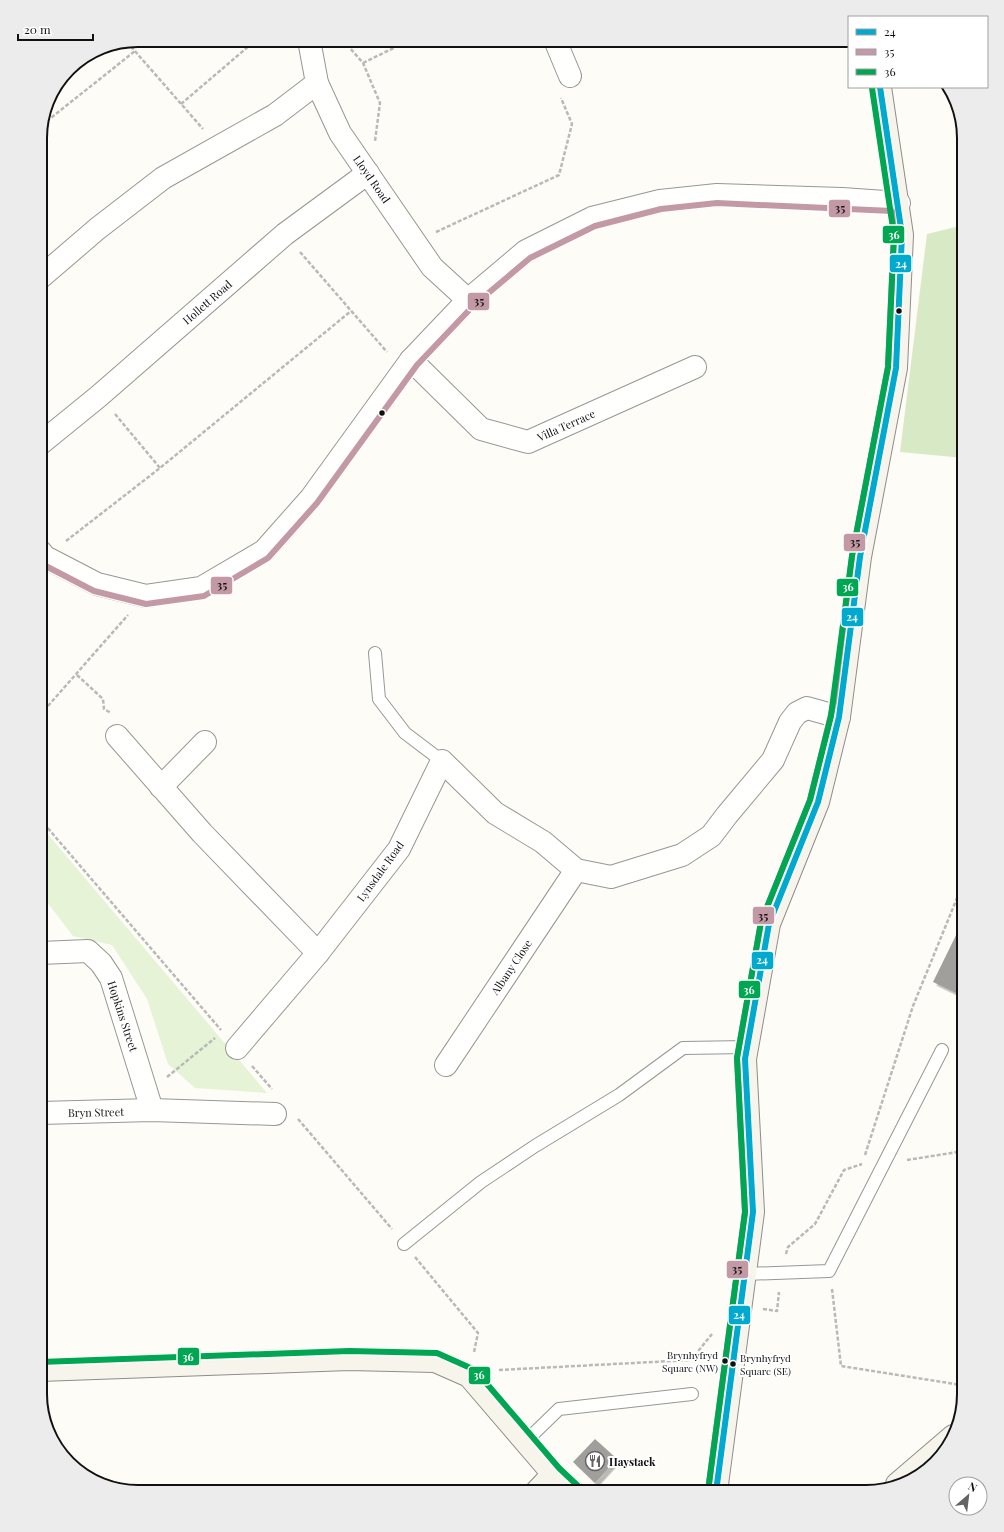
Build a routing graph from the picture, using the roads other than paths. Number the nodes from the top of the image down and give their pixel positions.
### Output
1 (310, 47) edge
2 (558, 47) edge
3 (570, 76) road end
4 (317, 83) junction
5 (880, 88) edge
6 (368, 173) junction
7 (899, 203) junction
8 (47, 272) edge
9 (468, 300) junction
10 (407, 365) junction
11 (695, 367) dead end
12 (47, 432) edge
13 (47, 556) edge
14 (375, 653) dead end
15 (839, 716) junction
16 (117, 736) road end
17 (205, 742) dead end
18 (442, 761) junction
19 (161, 787) junction
20 (576, 870) junction
21 (47, 953) edge
22 (318, 953) junction
23 (747, 1047) junction
24 (237, 1048) road end
25 (942, 1050) dead end
26 (446, 1065) dead end
27 (150, 1102) junction
28 (276, 1104) road end
29 (47, 1112) edge
30 (404, 1244) dead end
31 (745, 1274) junction
32 (47, 1370) edge
33 (692, 1394) dead end
34 (525, 1442) junction
35 (938, 1449) edge
36 (553, 1474) junction
37 (907, 1475) edge
38 (543, 1485) edge
39 (565, 1485) edge
40 (717, 1485) edge

1 - 4 street, Lloyd Road
2 - 3 street
4 - 6 street, Lloyd Road
4 - 8 street
5 - 7 main road
6 - 9 street, Lloyd Road
6 - 12 street, Hollett Road
7 - 9 street
7 - 15 main road
9 - 10 street
10 - 11 street, Villa Terrace
10 - 13 street
14 - 18 lane
15 - 20 street
15 - 23 main road
16 - 19 street
17 - 19 street
18 - 20 street
18 - 22 street, Lynsdale Road
19 - 22 street
20 - 26 street, Albany Close
21 - 27 street, Hopkins Street
22 - 24 street, Lynsdale Road
23 - 30 lane
23 - 31 main road
25 - 31 lane
27 - 28 street, Bryn Street
27 - 29 street, Bryn Street
31 - 40 main road
32 - 34 main road
33 - 34 lane
34 - 36 main road
35 - 37 main road
36 - 38 main road
36 - 39 main road

